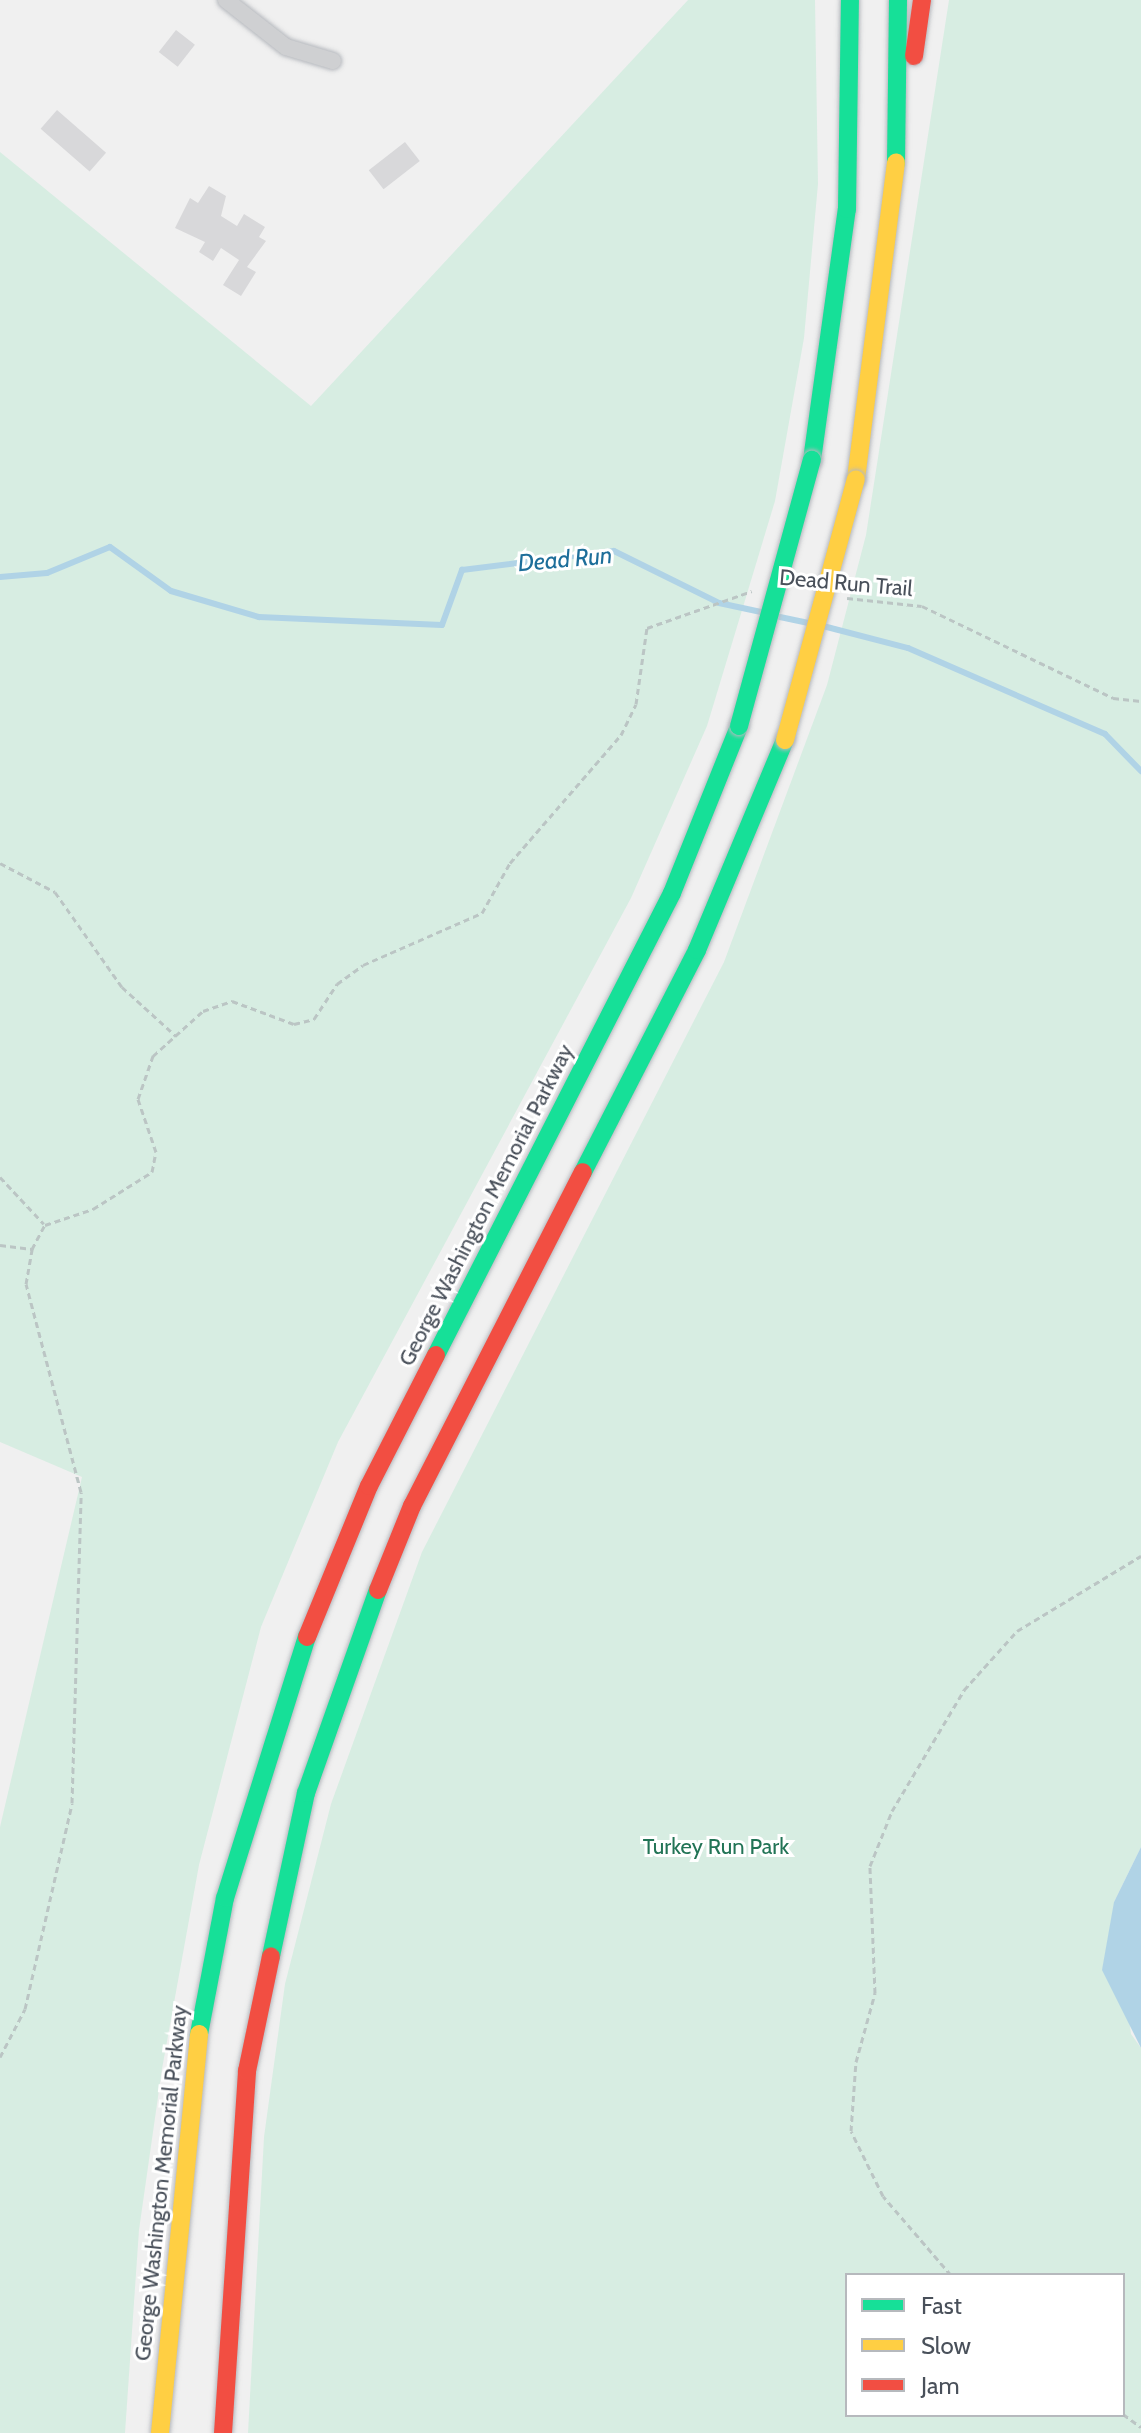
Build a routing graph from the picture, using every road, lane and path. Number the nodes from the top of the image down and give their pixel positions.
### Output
1 (226, 0) edge
2 (850, 0) edge
3 (898, 0) edge
4 (922, 0) edge
5 (333, 61) dead end
6 (898, 169) junction
7 (757, 591) dead end
8 (832, 597) dead end
9 (1141, 701) edge
10 (0, 863) edge
11 (176, 1036) junction
12 (0, 1177) edge
13 (45, 1225) junction
14 (0, 1245) edge
15 (32, 1249) junction
16 (1141, 1556) edge
17 (0, 2057) edge
18 (949, 2273) edge
19 (160, 2433) edge
20 (223, 2433) edge

1 - 5 street
2 - 19 highway, George Washington Memorial Parkway, bridge
3 - 6 highway
4 - 6 highway
6 - 20 highway, bridge
7 - 11 path, Dead Run Trail
8 - 9 path, Dead Run Trail
10 - 11 path
11 - 13 path
12 - 13 path
13 - 15 path
14 - 15 path
15 - 17 path
16 - 18 path

